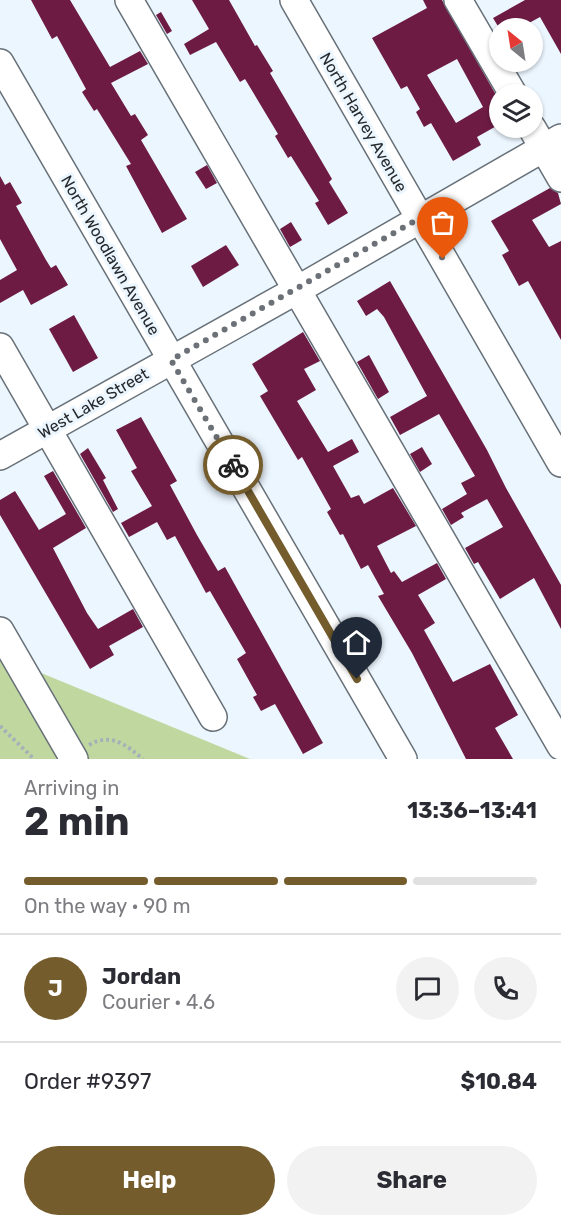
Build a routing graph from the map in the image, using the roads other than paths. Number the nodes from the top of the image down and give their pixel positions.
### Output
1 (129, 0) edge
2 (294, 0) edge
3 (458, 0) edge
4 (0, 63) edge
5 (507, 84) edge
6 (545, 138) edge
7 (561, 178) edge
8 (420, 218) junction
9 (297, 290) junction
10 (0, 347) edge
11 (171, 360) junction
12 (47, 429) junction
13 (0, 456) edge
14 (561, 463) edge
15 (0, 631) edge
16 (213, 717) dead end
17 (561, 746) edge
18 (81, 753) edge
19 (403, 759) edge

1 - 9 street
2 - 8 street, North Harvey Avenue
3 - 5 street
4 - 11 street, North Woodlawn Avenue
6 - 7 street
6 - 8 street, West Lake Street
8 - 9 street, West Lake Street
8 - 14 street, North Harvey Avenue
9 - 11 street, West Lake Street
9 - 17 street
10 - 12 street
11 - 12 street, West Lake Street
11 - 19 street, North Woodlawn Avenue
12 - 13 street, West Lake Street
12 - 16 street
15 - 18 street

